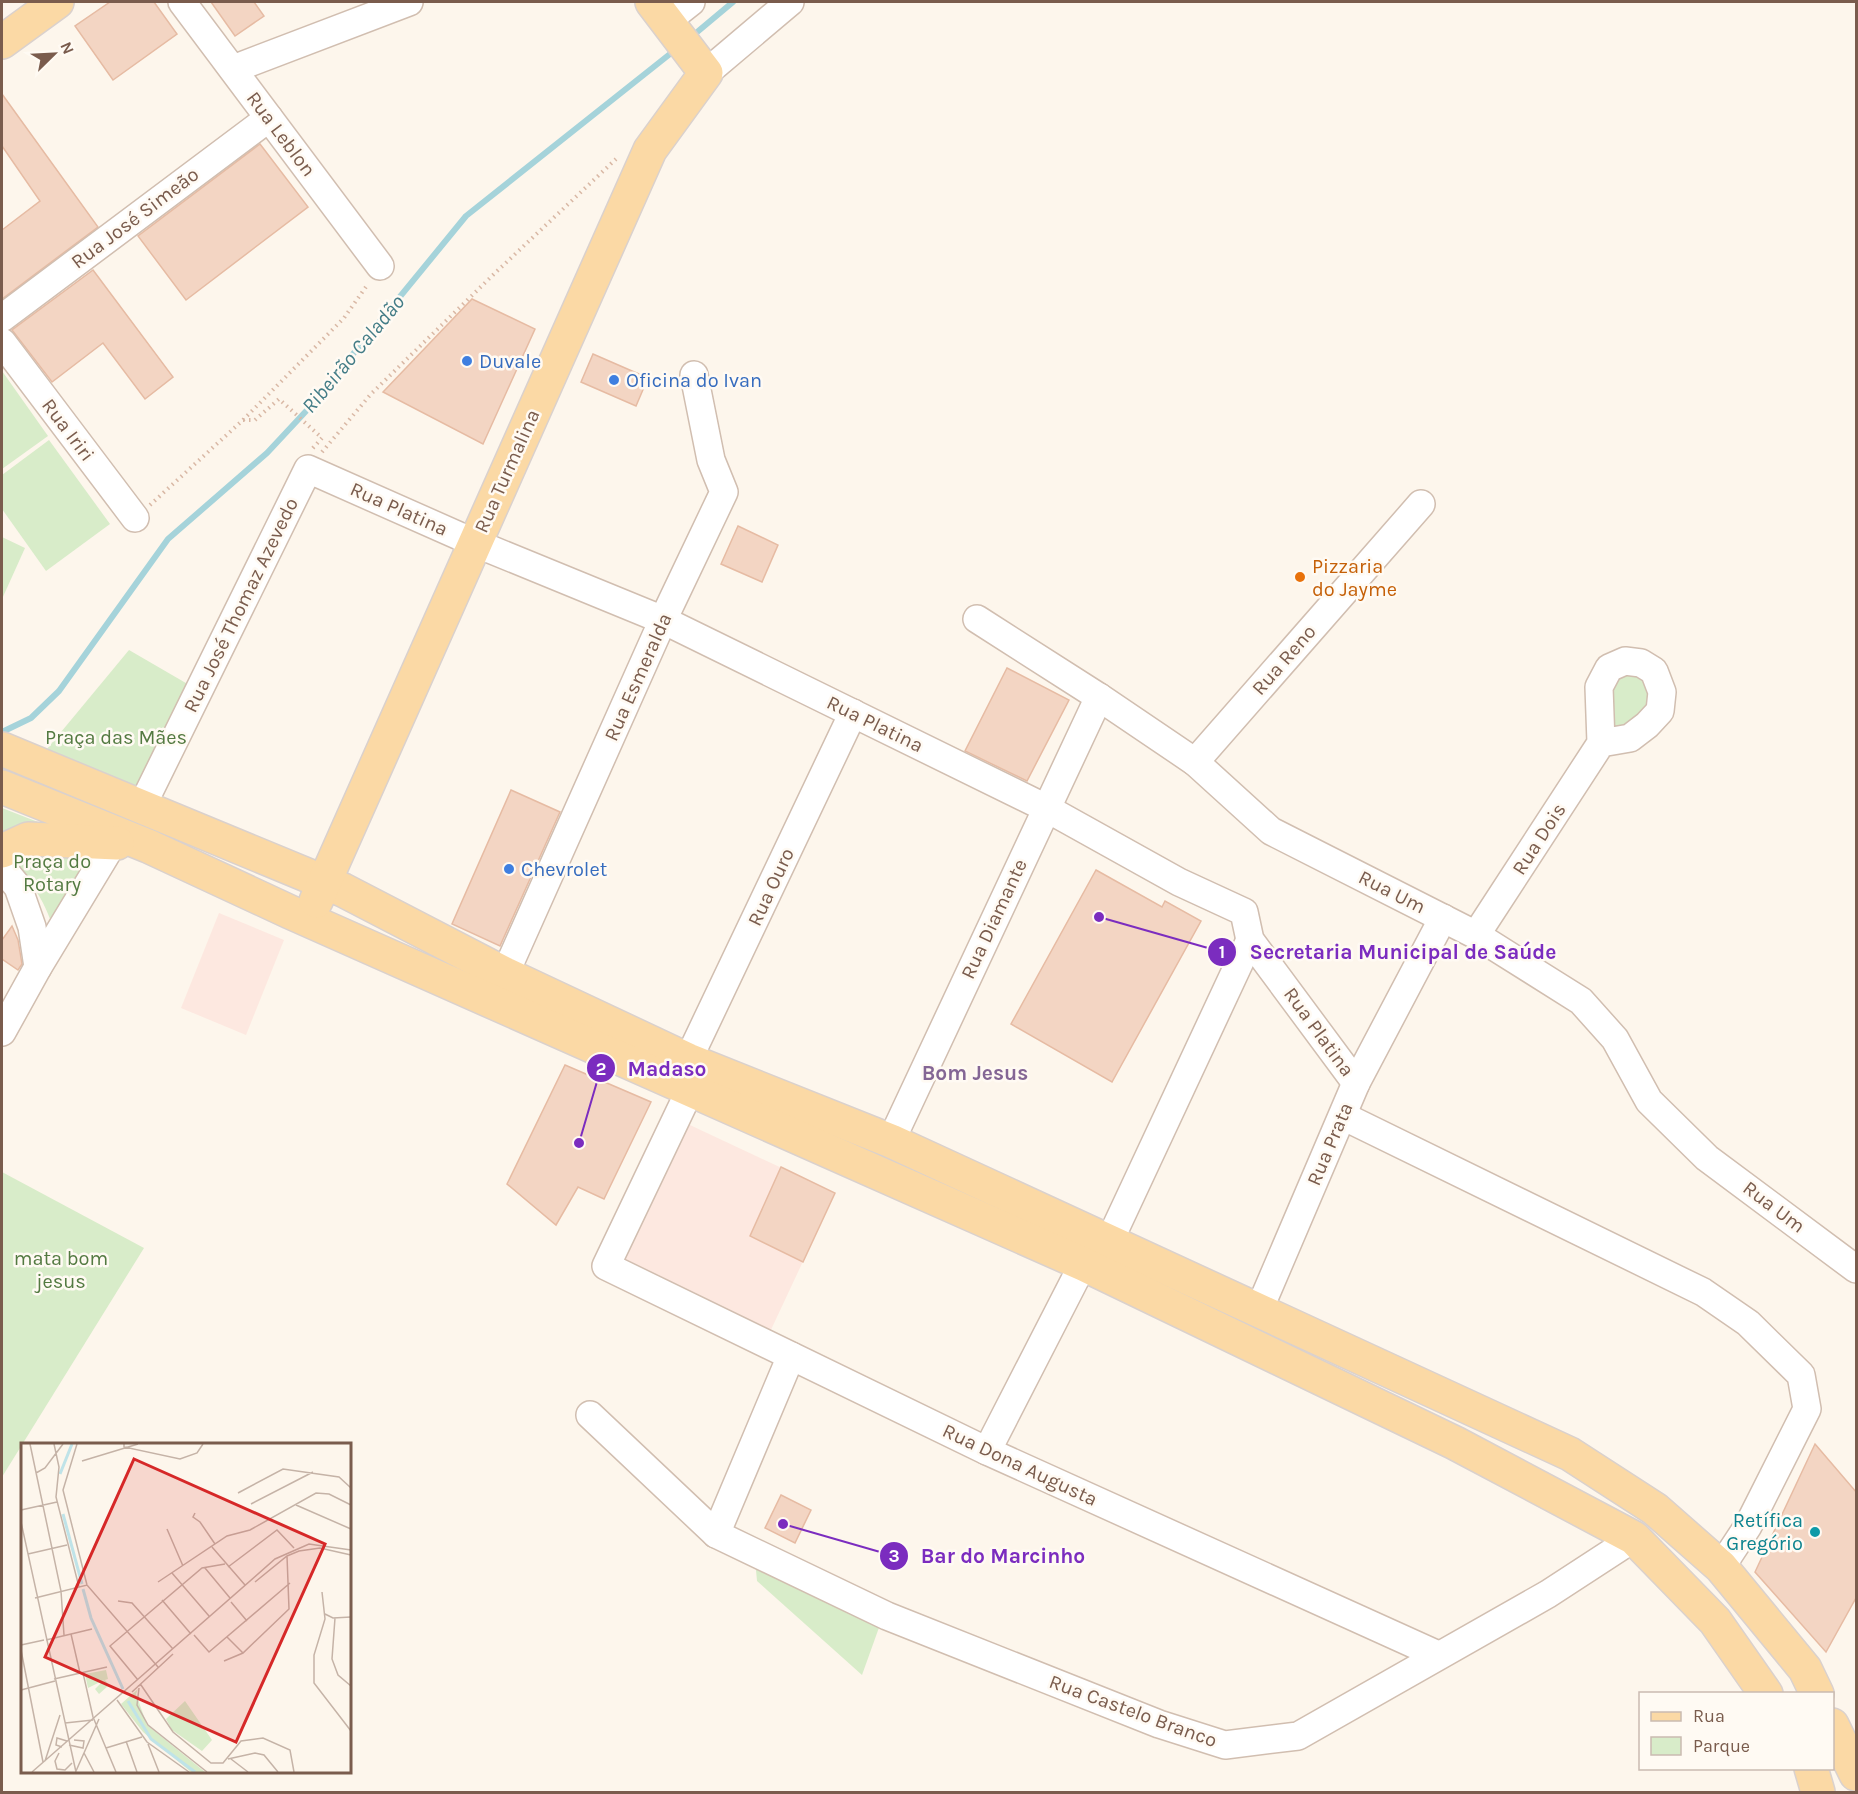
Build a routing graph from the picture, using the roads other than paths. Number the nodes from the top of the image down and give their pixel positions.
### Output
1 (20, 2) edge
2 (57, 2) edge
3 (182, 2) edge
4 (409, 2) edge
5 (789, 2) edge
6 (670, 13) edge
7 (2, 15) edge
8 (2, 42) edge
9 (233, 69) junction
10 (705, 71) junction
11 (269, 118) junction
12 (380, 266) road end
13 (2, 318) edge
14 (4, 350) edge
15 (694, 375) dead end
16 (308, 469) joint
17 (1421, 504) dead end
18 (135, 518) road end
19 (475, 543) junction
20 (977, 619) dead end
21 (663, 620) junction
22 (1099, 697) junction
23 (853, 713) junction
24 (1601, 743) dead end
25 (2, 749) edge
26 (1195, 762) junction
27 (14, 793) edge
28 (142, 806) junction
29 (1046, 808) junction
30 (103, 834) junction
31 (2, 851) edge
32 (2, 868) edge
33 (324, 883) junction
34 (1443, 918) junction
35 (309, 919) junction
36 (1476, 935) junction
37 (1250, 940) junction
38 (38, 967) junction
39 (505, 974) junction
40 (2, 1032) edge
41 (689, 1075) junction
42 (1356, 1083) junction
43 (1343, 1116) junction
44 (891, 1141) junction
45 (1109, 1242) junction
46 (1083, 1264) junction
47 (606, 1266) joint
48 (1857, 1269) edge
49 (1258, 1310) junction
50 (791, 1356) junction
51 (590, 1414) dead end
52 (987, 1451) junction
53 (716, 1534) junction
54 (1634, 1538) junction
55 (1721, 1567) junction
56 (1438, 1655) junction
57 (1765, 1692) edge
58 (1816, 1692) edge
59 (1834, 1727) edge
60 (1812, 1770) edge
61 (1857, 1774) edge
62 (1818, 1792) edge

1 - 7 main road
2 - 8 main road
3 - 9 street, Rua Leblon
4 - 9 street
5 - 10 street
6 - 10 main road
9 - 11 street, Rua Leblon
10 - 19 main road, Rua Turmalina
11 - 12 street, Rua Leblon
11 - 13 street, Rua José Simeão
14 - 18 street, Rua Iriri
15 - 21 street, Rua Esmeralda
16 - 19 street, Rua Platina
16 - 28 street, Rua José Thomaz Azevedo
17 - 26 street, Rua Reno
19 - 21 street, Rua Platina
19 - 33 main road, Rua Turmalina
20 - 22 street, Rua Um
21 - 23 street, Rua Platina
21 - 39 street, Rua Esmeralda
22 - 26 street, Rua Um
22 - 29 street, Rua Diamante
23 - 29 street, Rua Platina
23 - 41 street, Rua Ouro
24 - 36 street, Rua Dois
25 - 28 main road
26 - 34 street, Rua Um
27 - 30 main road
28 - 33 main road
29 - 37 street, Rua Platina
29 - 44 street, Rua Diamante
30 - 31 main road
30 - 35 main road
30 - 38 street
32 - 38 street
33 - 35 main road, Rua Turmalina
33 - 39 main road
34 - 36 street, Rua Um
34 - 42 street, Rua Prata
35 - 41 main road
36 - 48 street, Rua Um
37 - 42 street, Rua Platina
37 - 45 street
38 - 40 street
39 - 41 main road
41 - 44 main road
41 - 46 main road
41 - 47 street, Rua Ouro
42 - 43 street, Rua Prata
43 - 49 street, Rua Prata
43 - 55 street
44 - 45 main road
45 - 49 main road
46 - 52 street
46 - 54 main road
47 - 50 street, Rua Dona Augusta
49 - 55 main road
50 - 52 street, Rua Dona Augusta
50 - 53 street
51 - 53 street, Rua Castelo Branco
52 - 56 street, Rua Dona Augusta
53 - 56 street, Rua Castelo Branco
54 - 56 street, Rua Castelo Branco
54 - 57 main road
55 - 58 main road
59 - 61 main road
60 - 62 main road

